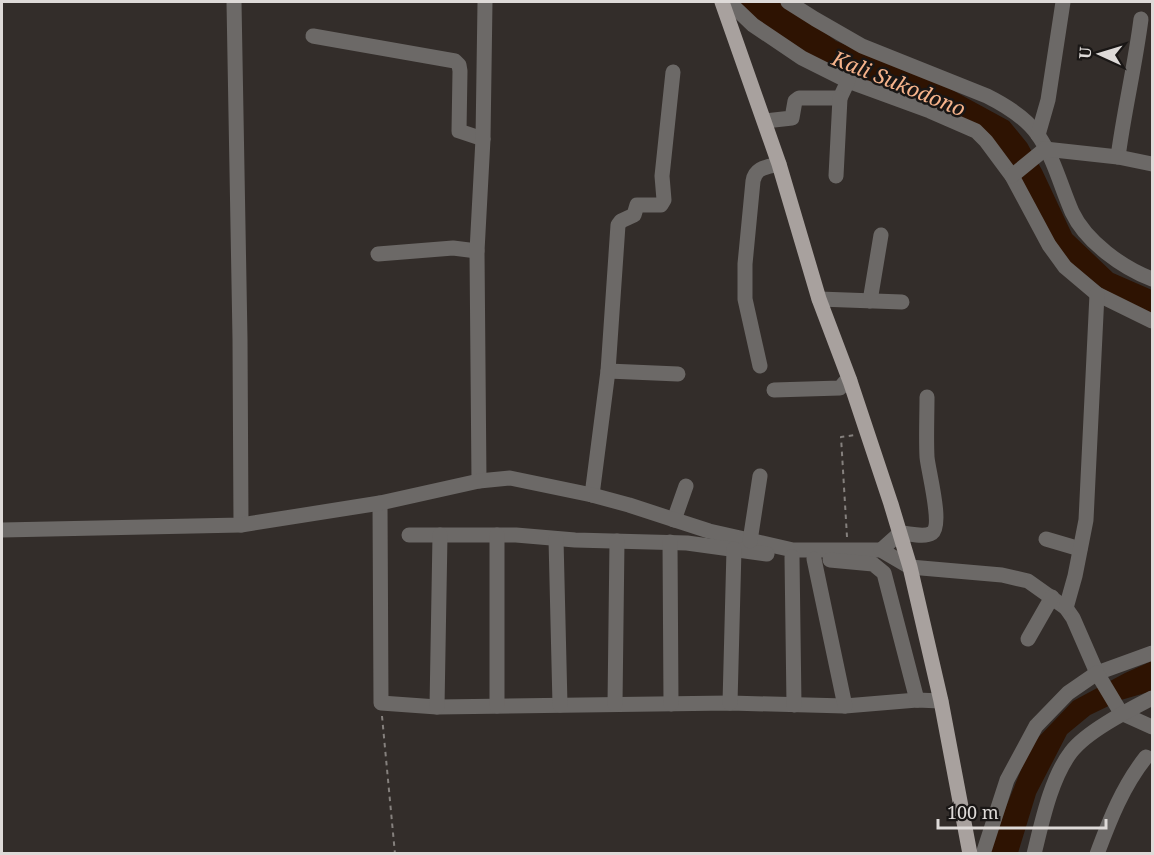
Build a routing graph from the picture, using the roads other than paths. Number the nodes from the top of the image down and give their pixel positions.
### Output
1 (234, 2) edge
2 (484, 2) edge
3 (722, 2) edge
4 (729, 2) edge
5 (788, 2) edge
6 (1063, 2) edge
7 (1141, 19) dead end
8 (313, 36) dead end
9 (674, 72) dead end
10 (848, 81) junction
11 (840, 98) junction
12 (765, 121) junction
13 (483, 139) junction
14 (1040, 146) junction
15 (1118, 157) junction
16 (779, 164) junction
17 (1152, 164) edge
18 (1013, 175) junction
19 (836, 176) dead end
20 (881, 236) dead end
21 (477, 251) junction
22 (378, 254) dead end
23 (1152, 279) edge
24 (1097, 294) junction
25 (819, 299) junction
26 (870, 301) junction
27 (902, 302) dead end
28 (1152, 321) edge
29 (760, 366) dead end
30 (608, 371) junction
31 (678, 374) dead end
32 (850, 381) junction
33 (774, 390) dead end
34 (927, 397) dead end
35 (760, 476) dead end
36 (479, 481) junction
37 (686, 486) dead end
38 (592, 495) junction
39 (380, 503) junction
40 (674, 520) junction
41 (241, 525) junction
42 (2, 530) edge
43 (900, 533) junction
44 (409, 535) dead end
45 (440, 535) junction
46 (497, 535) junction
47 (556, 538) junction
48 (1046, 539) dead end
49 (617, 541) junction
50 (750, 541) junction
51 (670, 542) junction
52 (734, 549) junction
53 (1080, 549) junction
54 (876, 555) junction
55 (792, 557) junction
56 (814, 559) junction
57 (910, 567) junction
58 (1052, 597) junction
59 (1066, 608) junction
60 (1028, 639) dead end
61 (1152, 653) edge
62 (1098, 675) junction
63 (1152, 698) edge
64 (917, 700) junction
65 (940, 701) junction
66 (730, 703) junction
67 (615, 704) junction
68 (671, 704) junction
69 (560, 705) junction
70 (794, 705) junction
71 (436, 706) junction
72 (497, 706) junction
73 (844, 706) junction
74 (1119, 710) junction
75 (1152, 727) edge
76 (1146, 757) dead end
77 (970, 854) edge
78 (983, 854) edge
79 (1034, 854) edge
80 (1097, 854) edge

1 - 41 street
2 - 13 street
3 - 12 main road
4 - 10 street
5 - 14 street
6 - 14 street
7 - 15 street
8 - 13 street
9 - 30 street
10 - 11 street
10 - 18 street
11 - 12 street
11 - 19 street
12 - 16 main road
13 - 21 street
14 - 15 street
14 - 18 street
14 - 23 street
15 - 17 street
16 - 25 main road
16 - 29 street
18 - 24 street
20 - 26 street
21 - 22 street
21 - 36 street
24 - 28 street
24 - 53 street
25 - 26 street
25 - 32 main road
26 - 27 street
30 - 31 street
30 - 38 street
32 - 33 street
32 - 43 main road
34 - 43 street
35 - 50 street
36 - 38 street
36 - 39 street
37 - 40 street
38 - 40 street
39 - 41 street
39 - 71 street
40 - 50 street
41 - 42 street
43 - 54 street
43 - 57 main road
44 - 45 street
45 - 46 street
45 - 71 street
46 - 47 street
46 - 72 street
47 - 49 street
47 - 69 street
48 - 53 street
49 - 51 street
49 - 67 street
50 - 54 street
51 - 52 street
51 - 68 street
52 - 55 street
52 - 66 street
53 - 59 street
54 - 56 street
54 - 57 street
54 - 64 street
55 - 56 street
55 - 70 street
56 - 73 street
57 - 58 street
57 - 65 main road
58 - 59 street
58 - 60 street
59 - 62 street
61 - 62 street
62 - 74 street
62 - 78 street
63 - 74 street
64 - 65 street
64 - 73 street
65 - 77 main road
66 - 68 street
66 - 70 street
67 - 68 street
67 - 69 street
69 - 72 street
70 - 73 street
71 - 72 street
74 - 75 street
74 - 79 street
76 - 80 street

